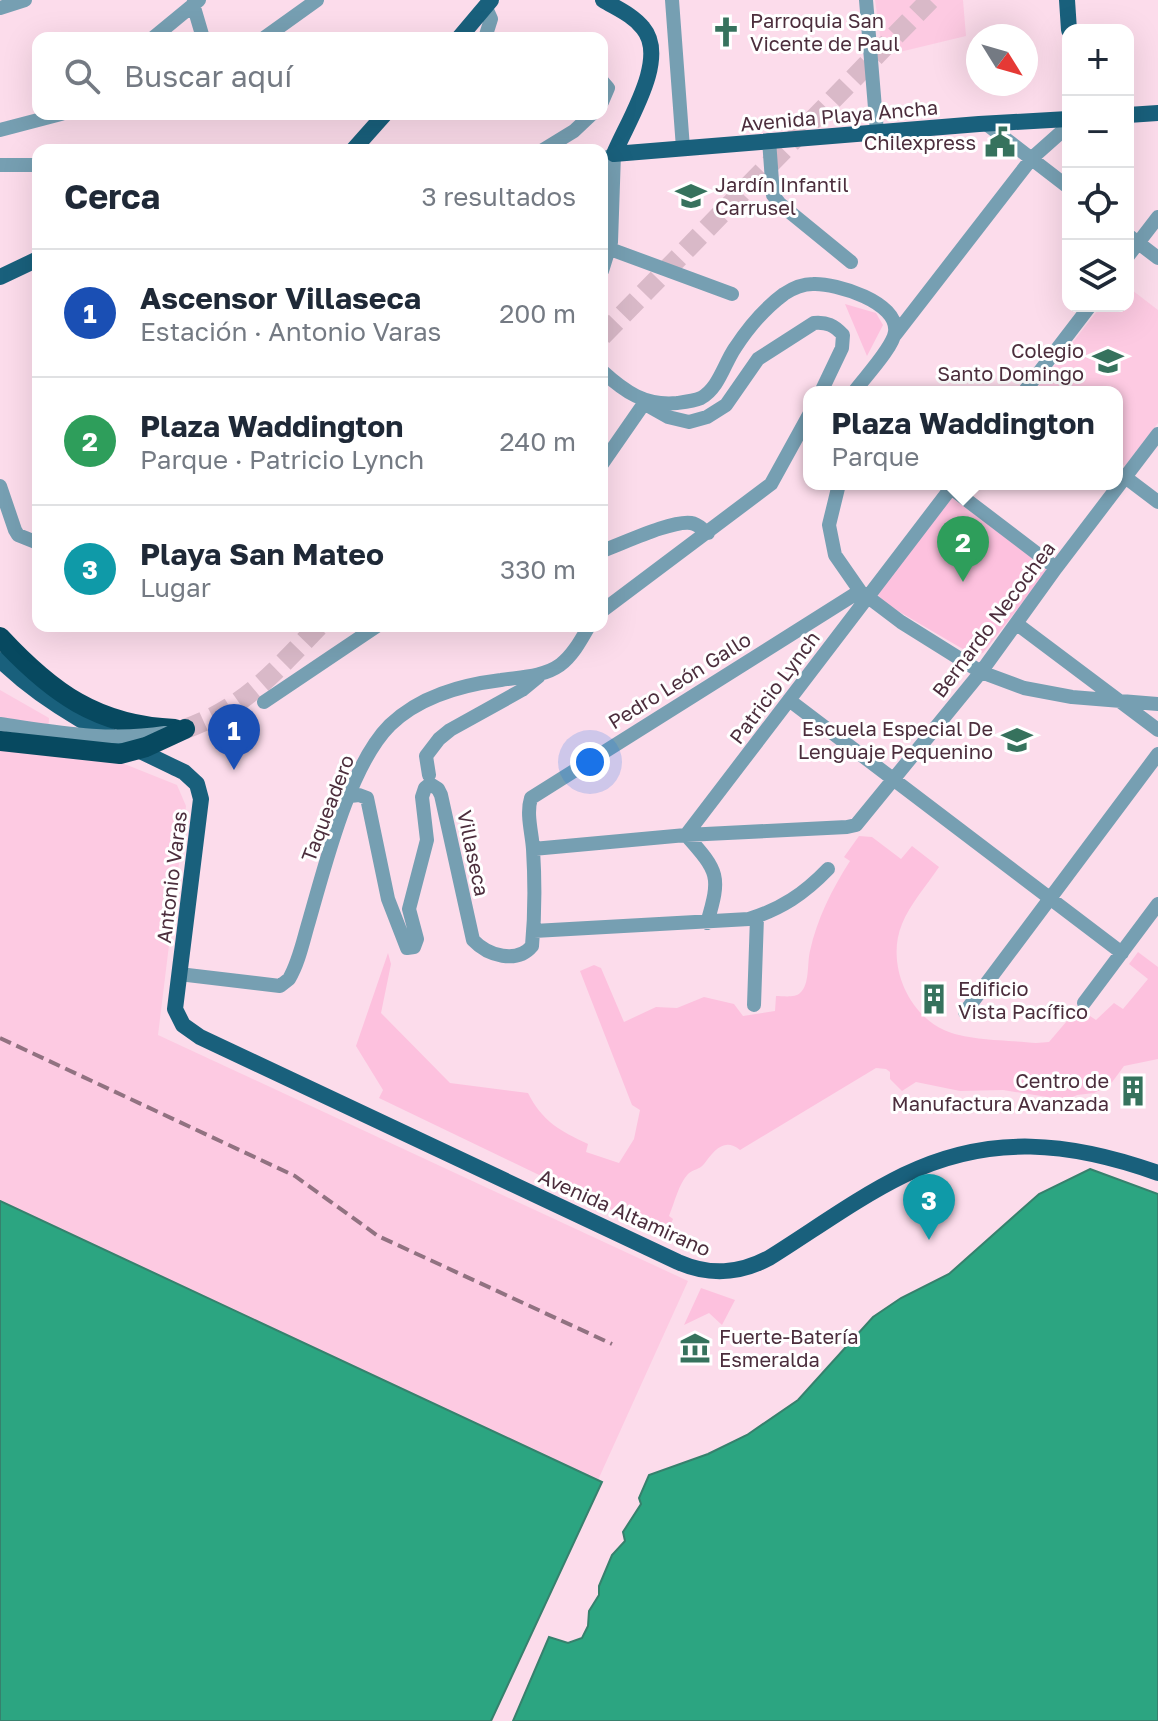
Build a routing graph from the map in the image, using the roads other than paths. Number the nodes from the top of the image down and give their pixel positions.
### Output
1 (25, 0) edge
2 (317, 0) edge
3 (603, 0) edge
4 (672, 0) edge
5 (866, 0) edge
6 (1067, 0) edge
7 (196, 2) edge
8 (489, 4) edge
9 (0, 8) edge
10 (1069, 24) edge
11 (160, 32) edge
12 (202, 32) edge
13 (272, 32) edge
14 (464, 32) edge
15 (487, 32) edge
16 (1158, 113) edge
17 (1134, 115) edge
18 (1062, 119) edge
19 (37, 120) edge
20 (380, 120) edge
21 (586, 120) edge
22 (985, 123) junction
23 (0, 130) edge
24 (1062, 131) edge
25 (877, 132) junction
26 (769, 140) junction
27 (358, 144) edge
28 (553, 144) edge
29 (683, 148) junction
30 (608, 157) edge
31 (1032, 158) junction
32 (0, 165) edge
33 (32, 165) edge
34 (1062, 182) edge
35 (1158, 217) edge
36 (1134, 238) edge
37 (1134, 240) edge
38 (610, 249) junction
39 (608, 254) edge
40 (1158, 258) edge
41 (32, 262) edge
42 (851, 262) dead end
43 (0, 277) edge
44 (732, 294) dead end
45 (1085, 312) edge
46 (895, 335) junction
47 (608, 377) edge
48 (824, 386) edge
49 (858, 386) edge
50 (1029, 386) edge
51 (647, 402) junction
52 (803, 426) edge
53 (1158, 434) edge
54 (608, 456) edge
55 (1125, 477) junction
56 (1123, 480) edge
57 (0, 486) edge
58 (837, 490) edge
59 (949, 490) edge
60 (957, 490) edge
61 (1115, 490) edge
62 (1158, 502) edge
63 (708, 533) junction
64 (32, 541) edge
65 (608, 549) edge
66 (1056, 568) junction
67 (864, 594) junction
68 (608, 607) edge
69 (1017, 624) junction
70 (368, 632) edge
71 (585, 632) edge
72 (0, 637) edge
73 (0, 660) edge
74 (981, 672) junction
75 (543, 673) junction
76 (789, 700) junction
77 (264, 702) dead end
78 (1123, 702) junction
79 (1158, 704) edge
80 (0, 724) edge
81 (185, 729) junction
82 (1158, 730) edge
83 (0, 741) edge
84 (1158, 754) edge
85 (429, 775) dead end
86 (893, 780) junction
87 (350, 796) junction
88 (686, 835) junction
89 (533, 849) junction
90 (828, 869) dead end
91 (1051, 899) junction
92 (1158, 904) edge
93 (757, 917) junction
94 (707, 923) junction
95 (534, 931) junction
96 (527, 952) joint
97 (1122, 953) junction
98 (179, 974) junction
99 (1084, 1003) dead end
100 (754, 1005) dead end
101 (965, 1012) dead end
102 (217, 1044) joint
103 (1158, 1173) edge

1 - 9 street
2 - 13 street
3 - 30 main road
4 - 29 street
5 - 25 street
6 - 10 main road
7 - 11 street
7 - 12 street
8 - 14 main road
8 - 15 street
16 - 17 main road
18 - 22 main road, Avenida Playa Ancha
19 - 23 street
20 - 27 main road
21 - 28 street
22 - 25 main road, Avenida Playa Ancha
22 - 31 street
24 - 31 street
25 - 26 main road, Avenida Playa Ancha
26 - 29 main road, Avenida Playa Ancha
26 - 42 street
29 - 30 main road, Avenida Playa Ancha
30 - 38 street
31 - 34 street
31 - 46 street
32 - 33 street
35 - 36 street
37 - 40 street
38 - 39 street
38 - 44 street
41 - 43 main road
45 - 50 street
46 - 49 street
46 - 51 street
47 - 51 street
48 - 51 street
51 - 54 street
52 - 63 street
53 - 55 street, Bernardo Necochea
55 - 56 street, Bernardo Necochea
55 - 62 street
57 - 64 street
58 - 67 street
59 - 67 street, Patricio Lynch
60 - 66 street
61 - 66 street, Bernardo Necochea
63 - 65 street
63 - 68 street
66 - 69 street, Bernardo Necochea
67 - 74 street
67 - 76 street, Patricio Lynch
67 - 89 street, Pedro León Gallo
69 - 74 street, Bernardo Necochea
69 - 78 street
70 - 77 street
71 - 75 street, Taqueadero
72 - 81 highway, bridge
73 - 98 main road, Antonio Varas
74 - 78 street
74 - 86 street, Bernardo Necochea
75 - 85 street
75 - 87 street, Taqueadero
76 - 86 street
76 - 88 street, Patricio Lynch
78 - 79 street
78 - 82 street
80 - 81 street, bridge
81 - 83 highway, bridge
84 - 91 street
86 - 88 street, Bernardo Necochea
86 - 91 street
87 - 96 street, Villaseca
87 - 98 street, Taqueadero
88 - 89 street
88 - 94 street
89 - 95 street, Pedro León Gallo
90 - 93 street
91 - 97 street
91 - 101 street
92 - 97 street
93 - 94 street
93 - 100 street
94 - 95 street
95 - 96 street, Pedro León Gallo
97 - 99 street
98 - 102 main road, Antonio Varas
102 - 103 main road, Avenida Altamirano

